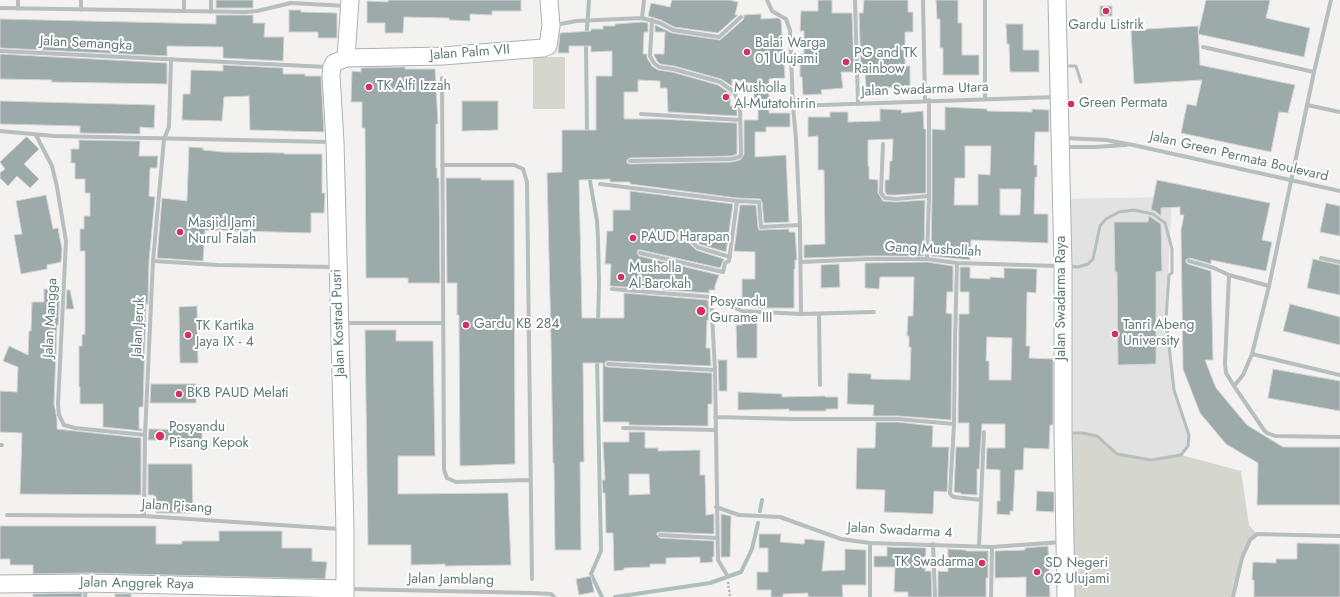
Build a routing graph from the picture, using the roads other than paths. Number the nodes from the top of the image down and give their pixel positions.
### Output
1 (18, 0) edge
2 (81, 0) edge
3 (184, 0) edge
4 (211, 0) edge
5 (549, 0) edge
6 (644, 0) edge
7 (767, 0) edge
8 (855, 0) edge
9 (923, 0) edge
10 (985, 0) edge
11 (1057, 0) edge
12 (1332, 0) edge
13 (350, 3) edge
14 (0, 8) edge
15 (18, 8) junction
16 (81, 10) junction
17 (184, 11) junction
18 (211, 12) junction
19 (741, 17) dead end
20 (642, 18) junction
21 (652, 20) junction
22 (551, 26) junction
23 (1202, 47) dead end
24 (0, 51) edge
25 (346, 58) junction
26 (171, 59) junction
27 (1059, 66) junction
28 (332, 67) junction
29 (1314, 72) junction
30 (442, 78) dead end
31 (1081, 82) dead end
32 (1059, 97) junction
33 (985, 98) junction
34 (927, 100) junction
35 (858, 103) junction
36 (740, 106) junction
37 (792, 106) junction
38 (1307, 106) junction
39 (1340, 112) edge
40 (641, 114) dead end
41 (740, 120) junction
42 (0, 131) edge
43 (36, 135) junction
44 (164, 139) junction
45 (334, 142) junction
46 (1060, 142) junction
47 (883, 144) dead end
48 (1133, 144) junction
49 (630, 160) dead end
50 (442, 165) junction
51 (1290, 180) junction
52 (600, 184) dead end
53 (1340, 191) edge
54 (929, 196) junction
55 (737, 201) junction
56 (800, 226) junction
57 (669, 234) dead end
58 (640, 253) dead end
59 (730, 257) junction
60 (1321, 258) dead end
61 (928, 259) junction
62 (153, 261) junction
63 (1189, 261) dead end
64 (801, 262) junction
65 (1340, 262) edge
66 (957, 263) junction
67 (1063, 266) junction
68 (338, 267) junction
69 (1229, 275) junction
70 (1269, 286) junction
71 (612, 289) dead end
72 (711, 297) junction
73 (874, 312) dead end
74 (801, 314) junction
75 (819, 315) junction
76 (339, 323) junction
77 (443, 323) junction
78 (1252, 354) junction
79 (608, 364) dead end
80 (715, 370) junction
81 (1340, 375) edge
82 (820, 385) dead end
83 (1234, 386) junction
84 (715, 417) junction
85 (954, 424) junction
86 (623, 428) dead end
87 (715, 430) junction
88 (984, 432) dead end
89 (1063, 433) junction
90 (145, 435) junction
91 (1340, 437) edge
92 (530, 480) junction
93 (981, 500) junction
94 (716, 508) junction
95 (7, 515) dead end
96 (144, 516) junction
97 (344, 529) junction
98 (660, 535) dead end
99 (1340, 536) edge
100 (718, 538) junction
101 (1064, 542) junction
102 (870, 543) junction
103 (933, 544) junction
104 (979, 546) junction
105 (992, 547) junction
106 (727, 575) road end
107 (532, 579) dead end
108 (0, 584) edge
109 (86, 590) edge
110 (345, 593) edge
111 (554, 597) edge
112 (870, 597) edge
113 (935, 597) edge
114 (991, 597) edge
115 (1066, 597) edge
116 (1233, 597) edge

1 - 15 street
2 - 16 street
3 - 17 street
4 - 18 street
5 - 22 street, Jalan Palm VII
6 - 20 street
7 - 37 street
8 - 35 street
9 - 34 street
10 - 33 street
11 - 27 street, Jalan Swadarma Raya
12 - 29 street
13 - 18 street
13 - 25 street
14 - 15 street
15 - 16 street
16 - 17 street
17 - 18 street
19 - 21 street
20 - 21 street
20 - 22 street
21 - 36 street
22 - 25 street, Jalan Palm VII
23 - 29 street
24 - 26 street, Jalan Semangka
25 - 28 street
26 - 28 street, Jalan Semangka
26 - 44 street
27 - 31 lane
27 - 32 street, Jalan Swadarma Raya
28 - 45 street, Jalan Kostrad Pusri
29 - 38 street
30 - 50 street
32 - 33 street, Jalan Swadarma Utara
32 - 46 street, Jalan Swadarma Raya
33 - 34 street, Jalan Swadarma Utara
34 - 35 street, Jalan Swadarma Utara
34 - 54 street
35 - 37 street, Jalan Swadarma Utara
36 - 37 street, Jalan Swadarma Utara
36 - 41 street
37 - 56 street
38 - 39 street
38 - 51 street
40 - 41 street
41 - 49 street
42 - 43 street
43 - 44 street
43 - 90 street, Jalan Mangga
44 - 45 street
44 - 62 street, Jalan Jeruk
45 - 68 street, Jalan Kostrad Pusri
46 - 48 street, Jalan Green Permata Boulevard
46 - 48 street, Jalan Green Permata Boulevard
46 - 67 street, Jalan Swadarma Raya
47 - 54 street
48 - 51 street, Jalan Green Permata Boulevard
50 - 77 street
50 - 92 street
51 - 53 street, Jalan Green Permata Boulevard
51 - 70 street
52 - 55 street
54 - 61 street
55 - 56 street
55 - 59 street
56 - 64 street
57 - 59 street
58 - 59 street
60 - 65 street
61 - 64 street, Gang Mushollah
61 - 66 street, Gang Mushollah
62 - 68 street
62 - 90 street, Jalan Jeruk
63 - 69 street
64 - 74 street
66 - 67 street, Gang Mushollah
66 - 85 street
67 - 89 street, Jalan Swadarma Raya
67 - 89 lane
68 - 76 street, Jalan Kostrad Pusri
69 - 70 street
69 - 83 street
70 - 78 street
71 - 72 street
72 - 74 street
72 - 80 street
73 - 75 street
74 - 75 street
75 - 82 street
76 - 77 street
76 - 97 street, Jalan Kostrad Pusri
77 - 92 street
78 - 81 street
78 - 83 street
79 - 80 street
80 - 84 street
83 - 91 street
84 - 85 street
84 - 87 street
85 - 93 street
86 - 87 street
87 - 94 street
88 - 93 street
89 - 101 street, Jalan Swadarma Raya
90 - 96 street, Jalan Jeruk
92 - 107 street
93 - 104 street
94 - 100 street
94 - 102 street, Jalan Swadarma 4
95 - 96 street, Jalan Pisang
96 - 97 street, Jalan Pisang
97 - 110 street, Jalan Kostrad Pusri
98 - 100 street
99 - 116 street
100 - 106 street
101 - 105 street, Jalan Swadarma 4
101 - 115 street, Jalan Swadarma Raya
102 - 103 street, Jalan Swadarma 4
102 - 112 street
103 - 104 street, Jalan Swadarma 4
103 - 113 street
104 - 105 street, Jalan Swadarma 4
105 - 114 street
108 - 109 street, Jalan Anggrek Raya
109 - 110 street, Jalan Anggrek Raya
110 - 111 street, Jalan Jamblang

